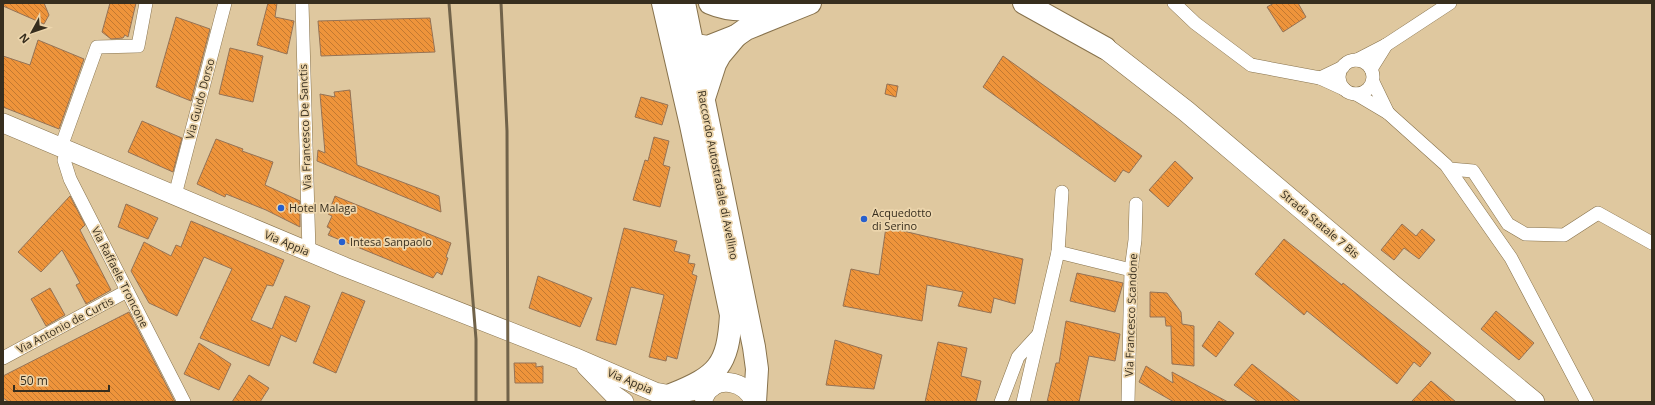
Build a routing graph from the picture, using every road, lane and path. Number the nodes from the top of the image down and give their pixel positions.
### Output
1 (146, 3) edge
2 (225, 3) edge
3 (302, 3) edge
4 (663, 3) edge
5 (670, 3) edge
6 (684, 3) edge
7 (710, 3) edge
8 (784, 3) edge
9 (810, 3) edge
10 (1024, 3) edge
11 (1040, 3) edge
12 (1174, 3) edge
13 (1450, 3) edge
14 (736, 36) junction
15 (693, 45) junction
16 (1386, 45) junction
17 (1105, 48) junction
18 (1357, 60) junction
19 (1343, 67) junction
20 (1371, 69) junction
21 (1320, 78) junction
22 (1373, 82) junction
23 (1350, 92) junction
24 (703, 101) junction
25 (1388, 113) junction
26 (3, 123) edge
27 (64, 149) junction
28 (1450, 169) junction
29 (1062, 192) dead end
30 (175, 195) junction
31 (1136, 204) dead end
32 (1652, 243) edge
33 (309, 252) junction
34 (1058, 252) junction
35 (1131, 270) junction
36 (127, 291) junction
37 (731, 315) junction
38 (1039, 334) junction
39 (574, 357) junction
40 (3, 358) edge
41 (757, 369) junction
42 (710, 392) edge
43 (671, 395) junction
44 (184, 402) edge
45 (624, 402) edge
46 (755, 402) edge
47 (769, 402) edge
48 (1001, 402) edge
49 (1023, 402) edge
50 (1128, 402) edge
51 (1534, 402) edge
52 (1587, 402) edge

1 - 27 street, Via Raffaele Troncone
2 - 30 street, Via Guido Dorso
3 - 33 street, Via Francesco De Sanctis
4 - 37 highway, Raccordo Autostradale di Avellino
5 - 15 highway
6 - 15 highway, Raccordo Autostradale di Avellino
7 - 8 highway
9 - 14 highway
10 - 17 highway
11 - 17 highway
12 - 21 street
13 - 16 street
14 - 15 highway
14 - 24 highway
15 - 24 highway, Raccordo Autostradale di Avellino
16 - 18 street
16 - 20 street
17 - 51 main road, Strada Statale 7 Bis
18 - 19 street
18 - 20 street
19 - 21 street
19 - 23 street
20 - 22 street
21 - 23 street
22 - 23 street
22 - 25 street
23 - 25 street
24 - 41 highway, Raccordo Autostradale di Avellino
25 - 28 street
26 - 27 street, Via Appia
27 - 30 street, Via Appia
27 - 36 street, Via Raffaele Troncone
28 - 32 street
28 - 52 street
29 - 34 street
30 - 33 street, Via Appia
31 - 35 street, Via Francesco Scandone
33 - 39 street, Via Appia
34 - 35 street
34 - 38 street
35 - 50 street, Via Francesco Scandone
36 - 40 street, Via Antonio de Curtis
36 - 44 street, Via Raffaele Troncone
37 - 42 highway
37 - 43 highway
38 - 48 street
38 - 49 street
39 - 43 street, Via Appia
39 - 45 street, Via Appia
41 - 46 highway
41 - 47 highway
42 - 43 street, Via Appia
42 - 46 street, Via Appia

